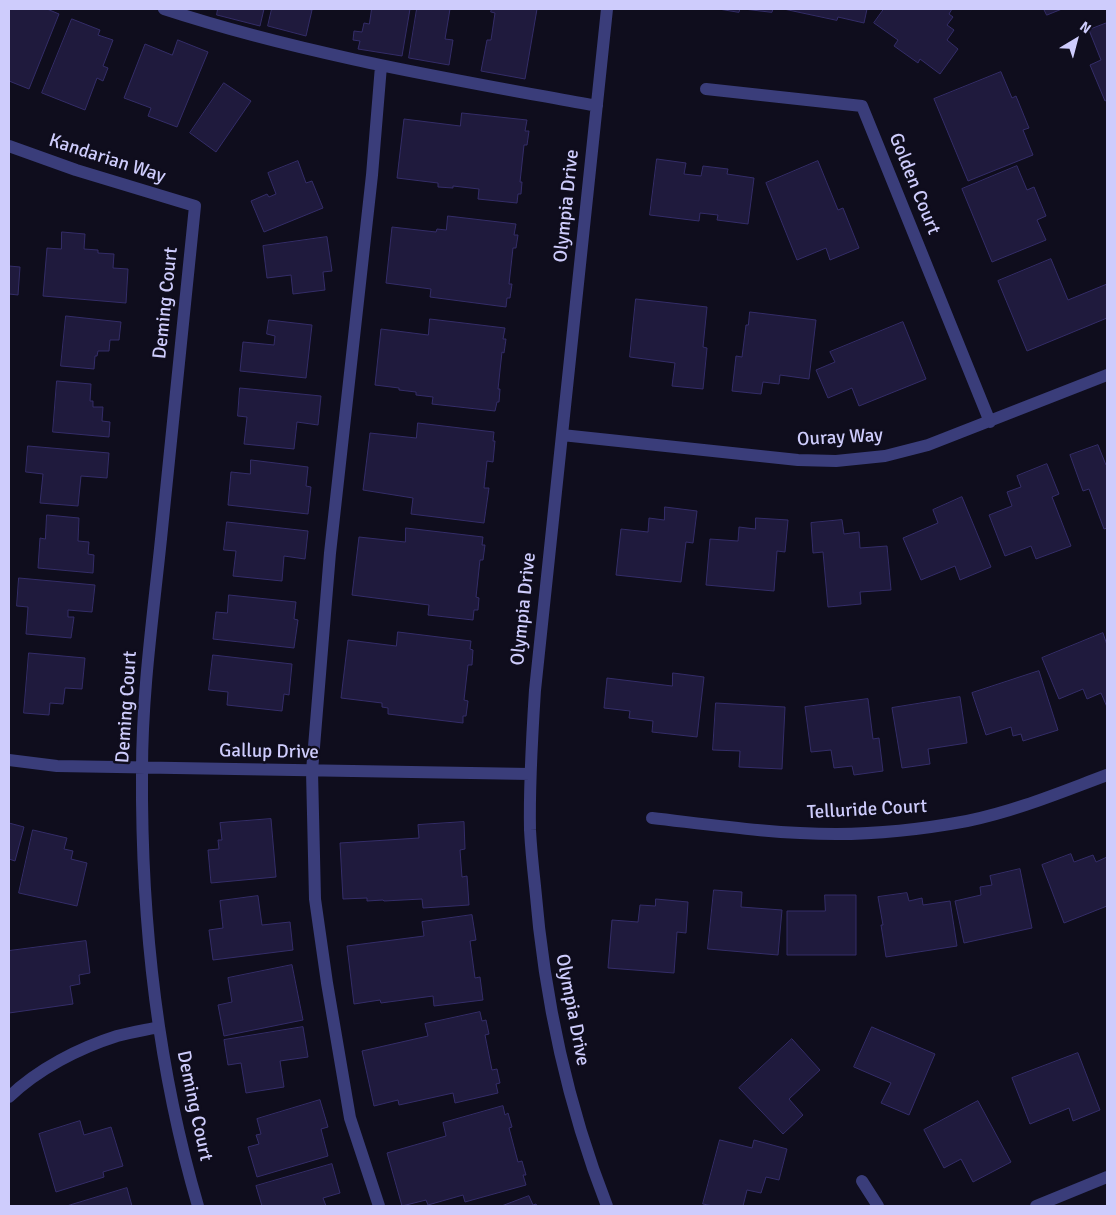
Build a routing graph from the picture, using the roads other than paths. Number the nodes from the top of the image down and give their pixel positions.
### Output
1 (164, 9) edge
2 (607, 9) edge
3 (184, 12) edge
4 (381, 66) junction
5 (706, 89) dead end
6 (597, 106) junction
7 (9, 146) edge
8 (195, 206) joint
9 (1107, 375) edge
10 (990, 422) junction
11 (562, 435) junction
12 (9, 760) edge
13 (142, 768) junction
14 (312, 771) junction
15 (530, 774) junction
16 (1107, 774) edge
17 (652, 818) dead end
18 (159, 1027) junction
19 (9, 1097) edge
20 (1107, 1177) edge
21 (862, 1181) dead end
22 (198, 1206) edge
23 (379, 1206) edge
24 (607, 1206) edge
25 (878, 1206) edge
26 (1036, 1206) edge

1 - 3 street
2 - 6 street, Olympia Drive
3 - 4 street
4 - 6 street
4 - 14 street
5 - 10 street, Golden Court
6 - 11 street, Olympia Drive
7 - 8 street, Kandarian Way
8 - 13 street, Deming Court
9 - 10 street, Ouray Way
10 - 11 street, Ouray Way
11 - 15 street, Olympia Drive
12 - 13 street, Gallup Drive
13 - 14 street, Gallup Drive
13 - 18 street, Deming Court
14 - 15 street, Gallup Drive
14 - 23 street
15 - 24 street, Olympia Drive
16 - 17 street, Telluride Court
18 - 19 street
18 - 22 street, Deming Court
20 - 26 street
21 - 25 street

